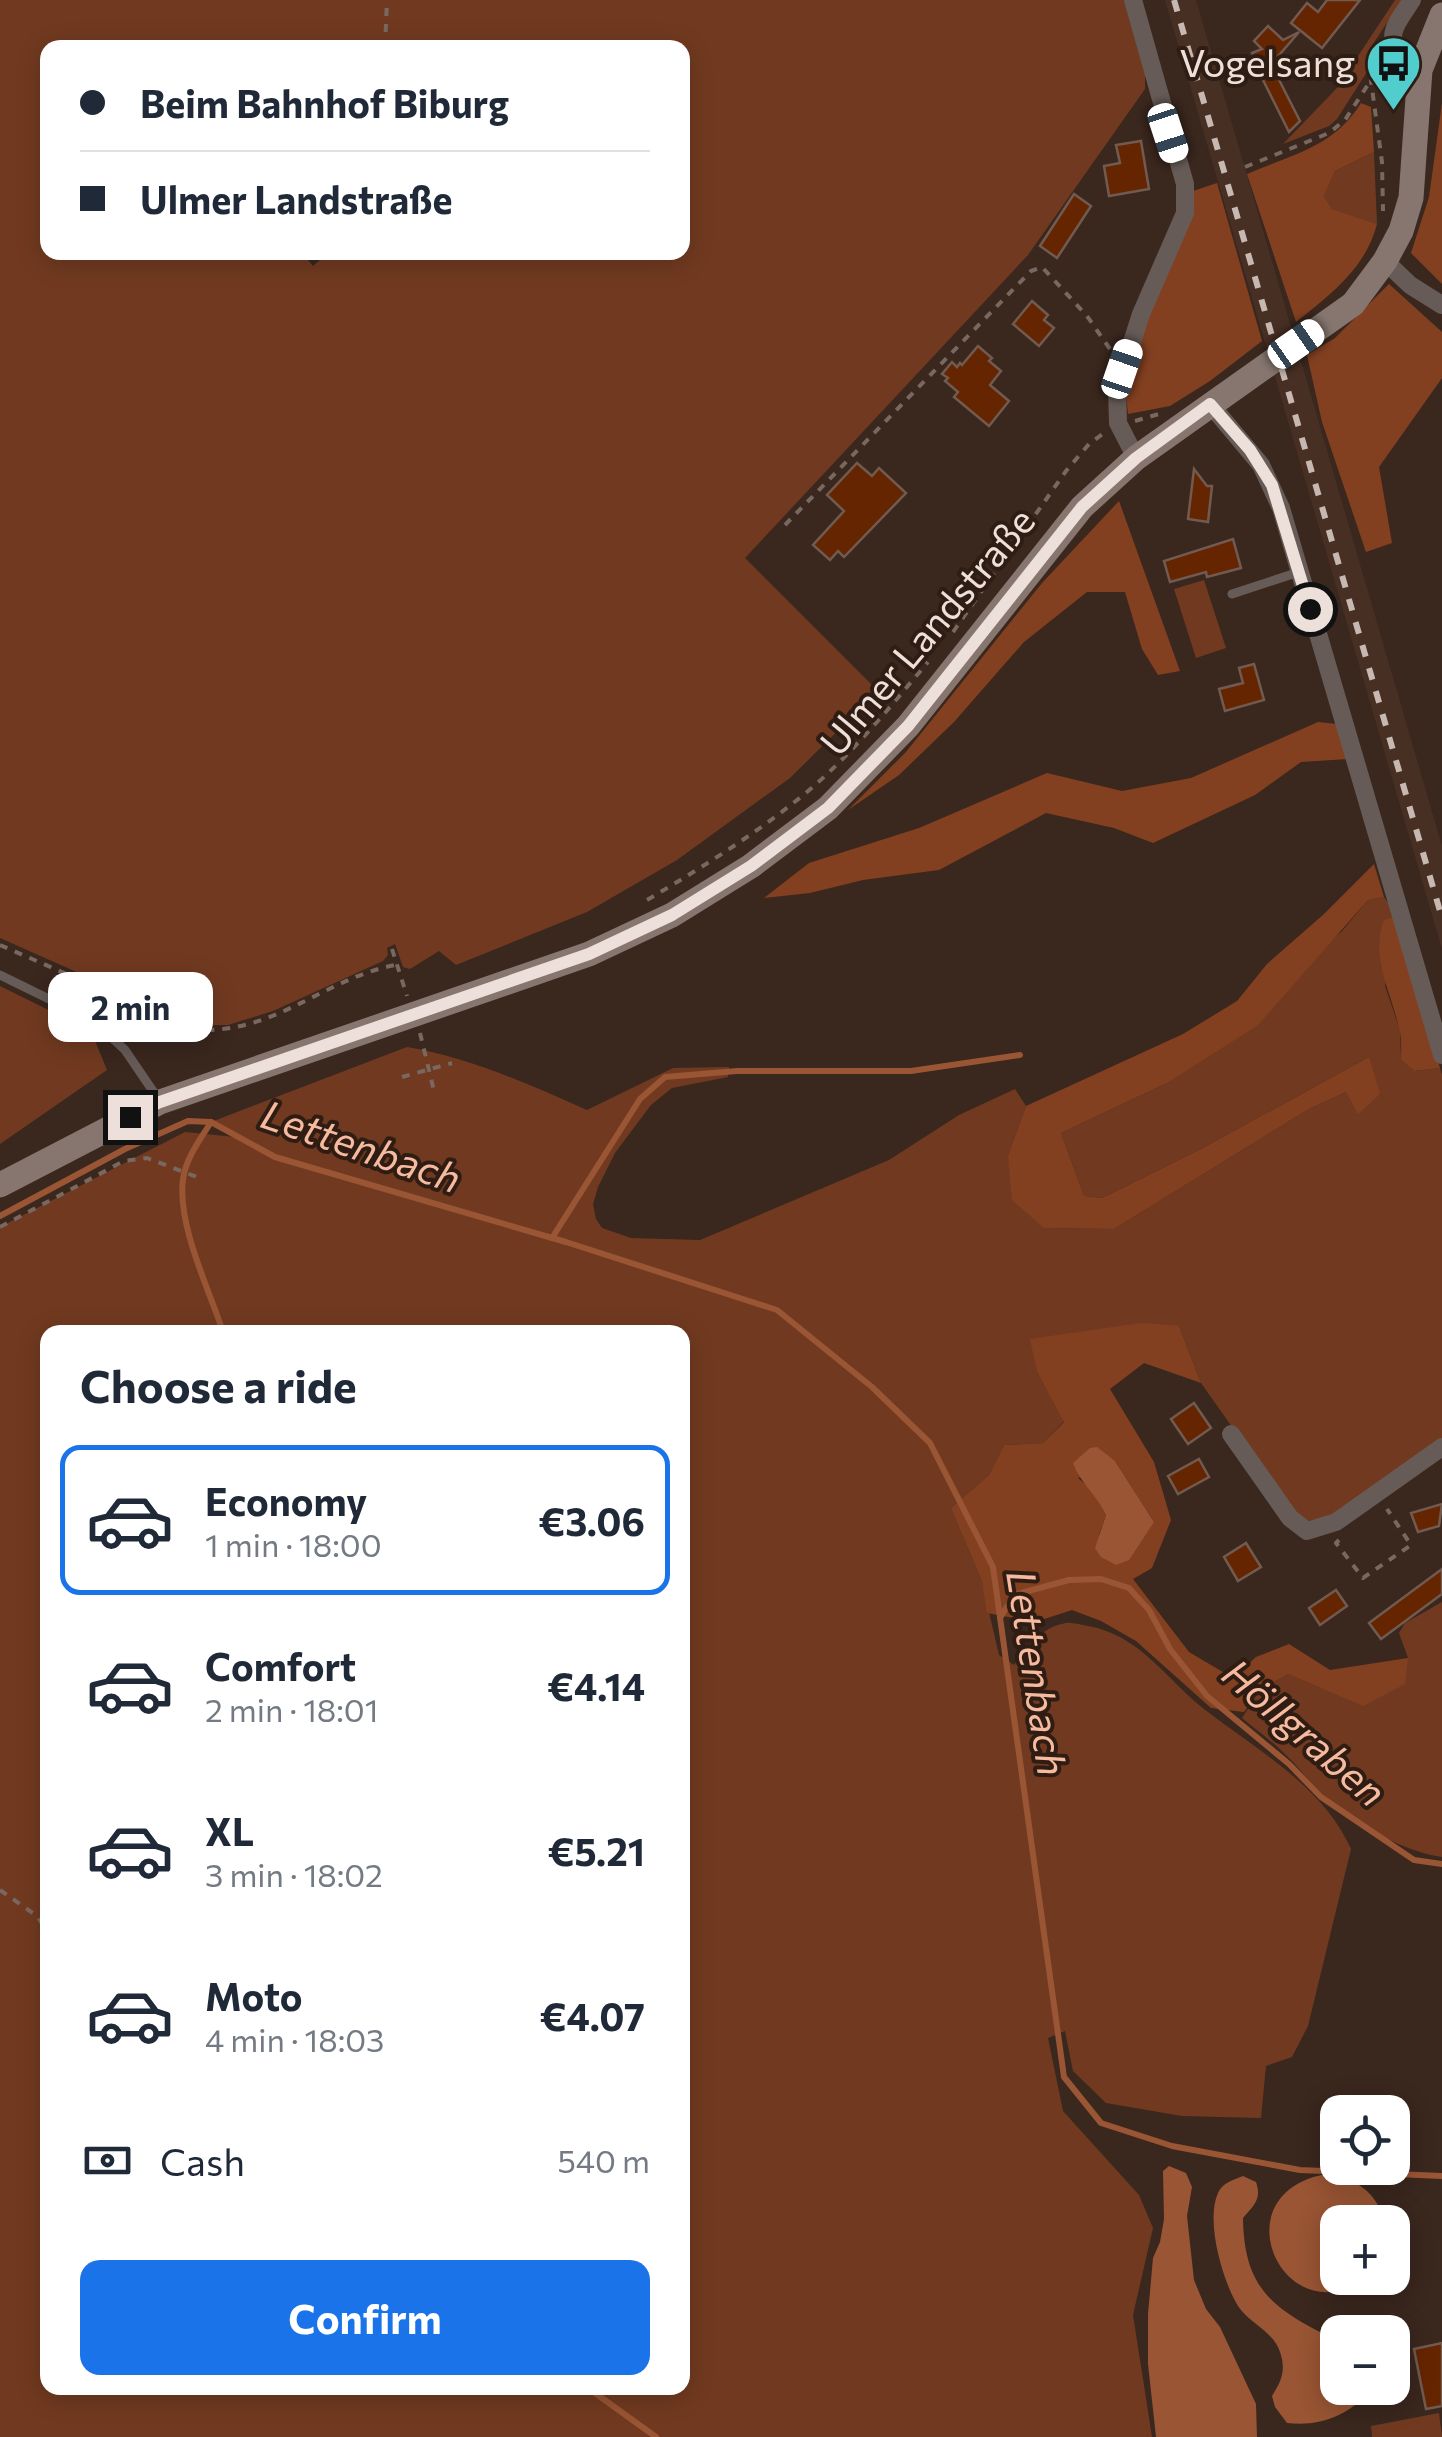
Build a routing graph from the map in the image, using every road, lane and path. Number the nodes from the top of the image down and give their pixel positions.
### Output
1 (386, 0) edge
2 (1132, 0) edge
3 (1412, 0) edge
4 (1442, 15) edge
5 (385, 40) edge
6 (1391, 44) junction
7 (1429, 54) edge
8 (1370, 82) junction
9 (1245, 166) dead end
10 (1383, 220) dead end
11 (1386, 261) junction
12 (1442, 305) edge
13 (1122, 369) junction
14 (1210, 404) junction
15 (1164, 412) dead end
16 (1118, 423) junction
17 (1136, 458) junction
18 (785, 525) dead end
19 (1299, 572) junction
20 (1232, 594) dead end
21 (946, 641) dead end
22 (935, 654) dead end
23 (633, 908) dead end
24 (0, 945) edge
25 (392, 948) dead end
26 (395, 965) junction
27 (0, 975) edge
28 (416, 1015) junction
29 (1442, 1055) edge
30 (452, 1063) dead end
31 (429, 1069) junction
32 (402, 1077) dead end
33 (434, 1091) dead end
34 (160, 1102) junction
35 (194, 1176) dead end
36 (5, 1182) edge
37 (0, 1226) edge
38 (1230, 1434) dead end
39 (1442, 1447) edge
40 (1374, 1518) dead end
41 (1348, 1534) dead end
42 (0, 1890) edge
43 (40, 1920) edge

1 - 5 path
2 - 13 street
3 - 6 street
4 - 7 main road
6 - 7 street
6 - 8 path
7 - 11 main road, Ulmer Landstraße
8 - 9 path
8 - 10 path
11 - 12 street
11 - 14 main road, Ulmer Landstraße
13 - 16 street
13 - 18 path
14 - 17 main road, Ulmer Landstraße
14 - 19 street
15 - 16 path
16 - 17 street
16 - 21 path
17 - 28 main road, Ulmer Landstraße
19 - 20 lane
19 - 29 street
22 - 23 path
24 - 26 path
25 - 26 path
26 - 28 path
27 - 34 lane
28 - 31 path
28 - 34 main road, Ulmer Landstraße
30 - 31 path
31 - 32 path
31 - 33 path
34 - 36 main road, Ulmer Landstraße
35 - 37 path
38 - 39 street
40 - 41 path
42 - 43 path

